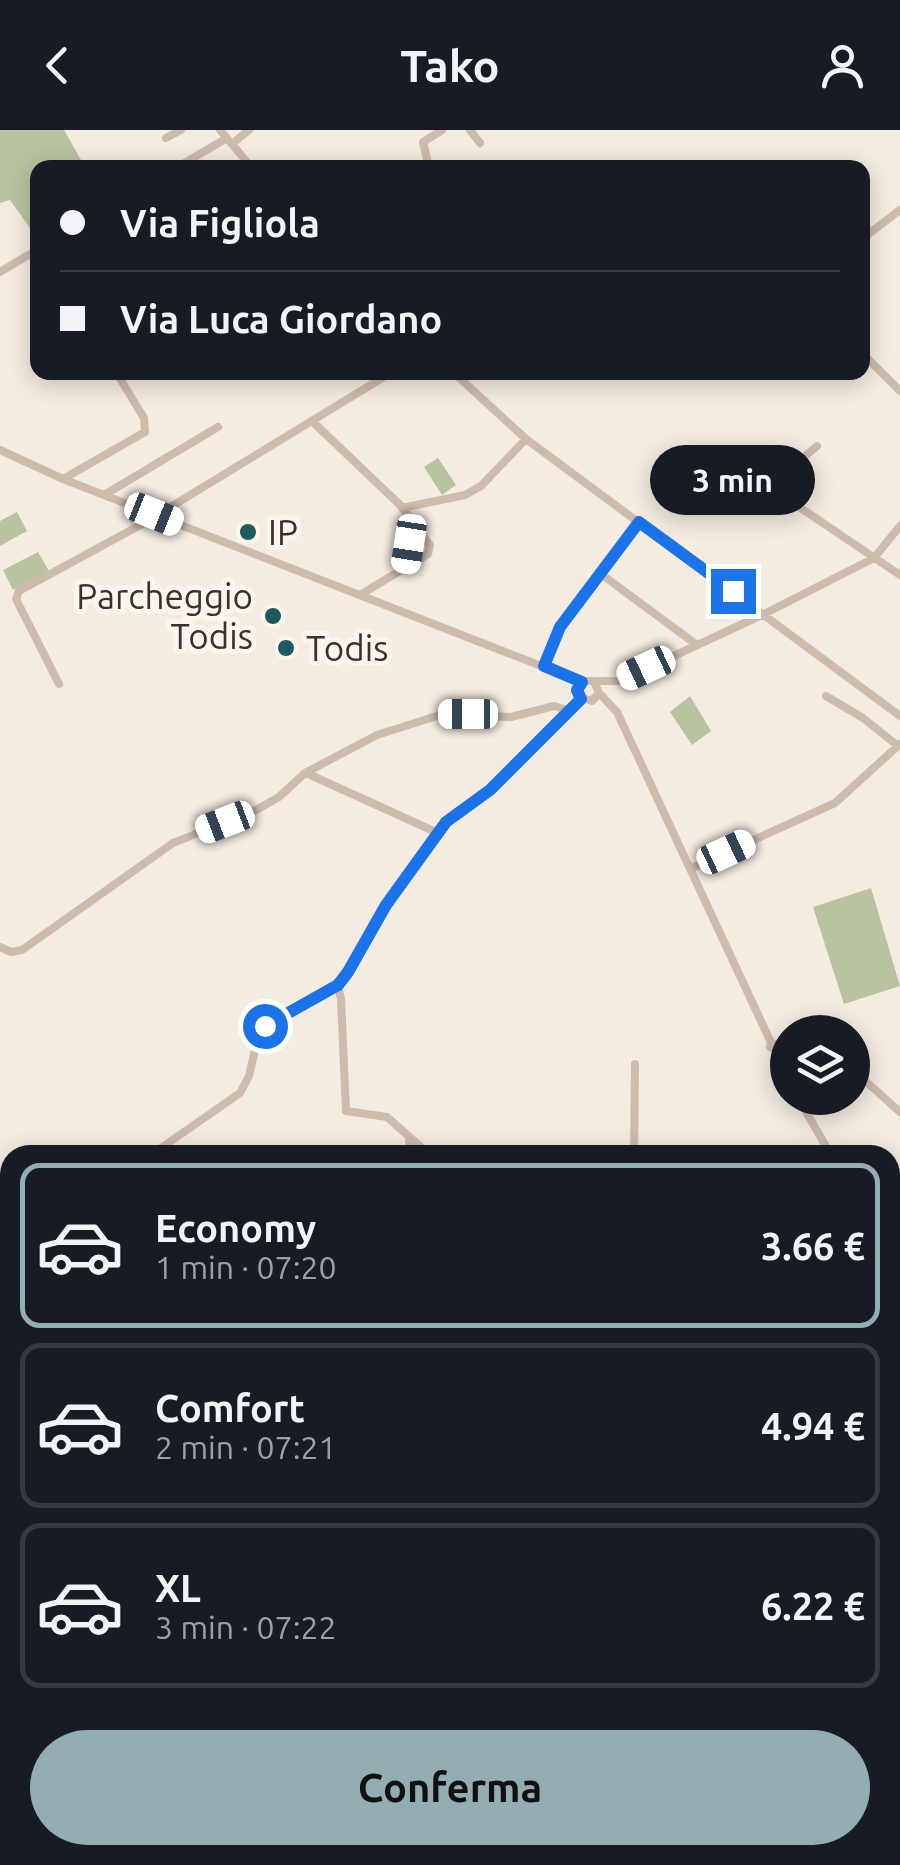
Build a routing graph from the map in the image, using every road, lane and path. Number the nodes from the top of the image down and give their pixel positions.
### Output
1 (181, 130) edge
2 (220, 130) edge
3 (249, 130) edge
4 (442, 130) edge
5 (470, 130) edge
6 (166, 138) dead end
7 (229, 141) junction
8 (480, 143) dead end
9 (192, 160) edge
10 (245, 160) edge
11 (427, 160) edge
12 (900, 210) edge
13 (870, 233) edge
14 (30, 254) edge
15 (0, 272) edge
16 (870, 360) edge
17 (121, 380) edge
18 (379, 380) edge
19 (462, 380) edge
20 (900, 391) edge
21 (313, 422) junction
22 (218, 427) dead end
23 (526, 439) junction
24 (818, 446) dead end
25 (0, 450) edge
26 (63, 480) junction
27 (104, 495) junction
28 (405, 512) junction
29 (154, 514) junction
30 (639, 522) junction
31 (900, 526) edge
32 (874, 558) junction
33 (406, 566) junction
34 (600, 574) junction
35 (900, 574) edge
36 (360, 595) junction
37 (764, 614) junction
38 (697, 645) junction
39 (544, 666) junction
40 (582, 682) junction
41 (594, 682) junction
42 (59, 684) dead end
43 (598, 693) junction
44 (826, 696) dead end
45 (581, 699) junction
46 (570, 711) junction
47 (900, 716) edge
48 (899, 745) edge
49 (305, 772) junction
50 (438, 833) junction
51 (690, 869) junction
52 (0, 947) edge
53 (338, 985) junction
54 (770, 1046) edge
55 (636, 1064) dead end
56 (870, 1084) edge
57 (899, 1108) edge
58 (808, 1115) edge
59 (410, 1138) junction
60 (166, 1145) edge
61 (410, 1145) edge
62 (418, 1145) edge
63 (634, 1145) edge
64 (825, 1145) edge

1 - 6 street
2 - 7 street
3 - 7 street
4 - 11 street
5 - 8 street
7 - 9 street
7 - 10 street
12 - 13 street
14 - 15 street
16 - 20 street
17 - 26 street
18 - 21 street
19 - 23 street
21 - 28 street
21 - 29 street
22 - 27 street
23 - 28 street
23 - 30 street
24 - 32 street
25 - 26 street
26 - 27 street
27 - 29 street
28 - 33 street
28 - 33 street
29 - 36 street
29 - 42 street
30 - 34 street
30 - 37 street
31 - 32 street
32 - 35 street
32 - 37 street
33 - 36 street
34 - 38 street
34 - 39 street
36 - 39 street
37 - 38 street
37 - 47 street
38 - 41 street
39 - 40 street
40 - 41 street
40 - 45 street
41 - 43 street
43 - 45 street
43 - 51 street
44 - 48 street
45 - 46 street
46 - 49 street
46 - 50 street
48 - 51 street
49 - 50 street
49 - 52 street
50 - 53 street
51 - 54 street
53 - 59 street
53 - 60 street
55 - 63 street
56 - 57 street
58 - 64 street
59 - 61 street
59 - 62 street

